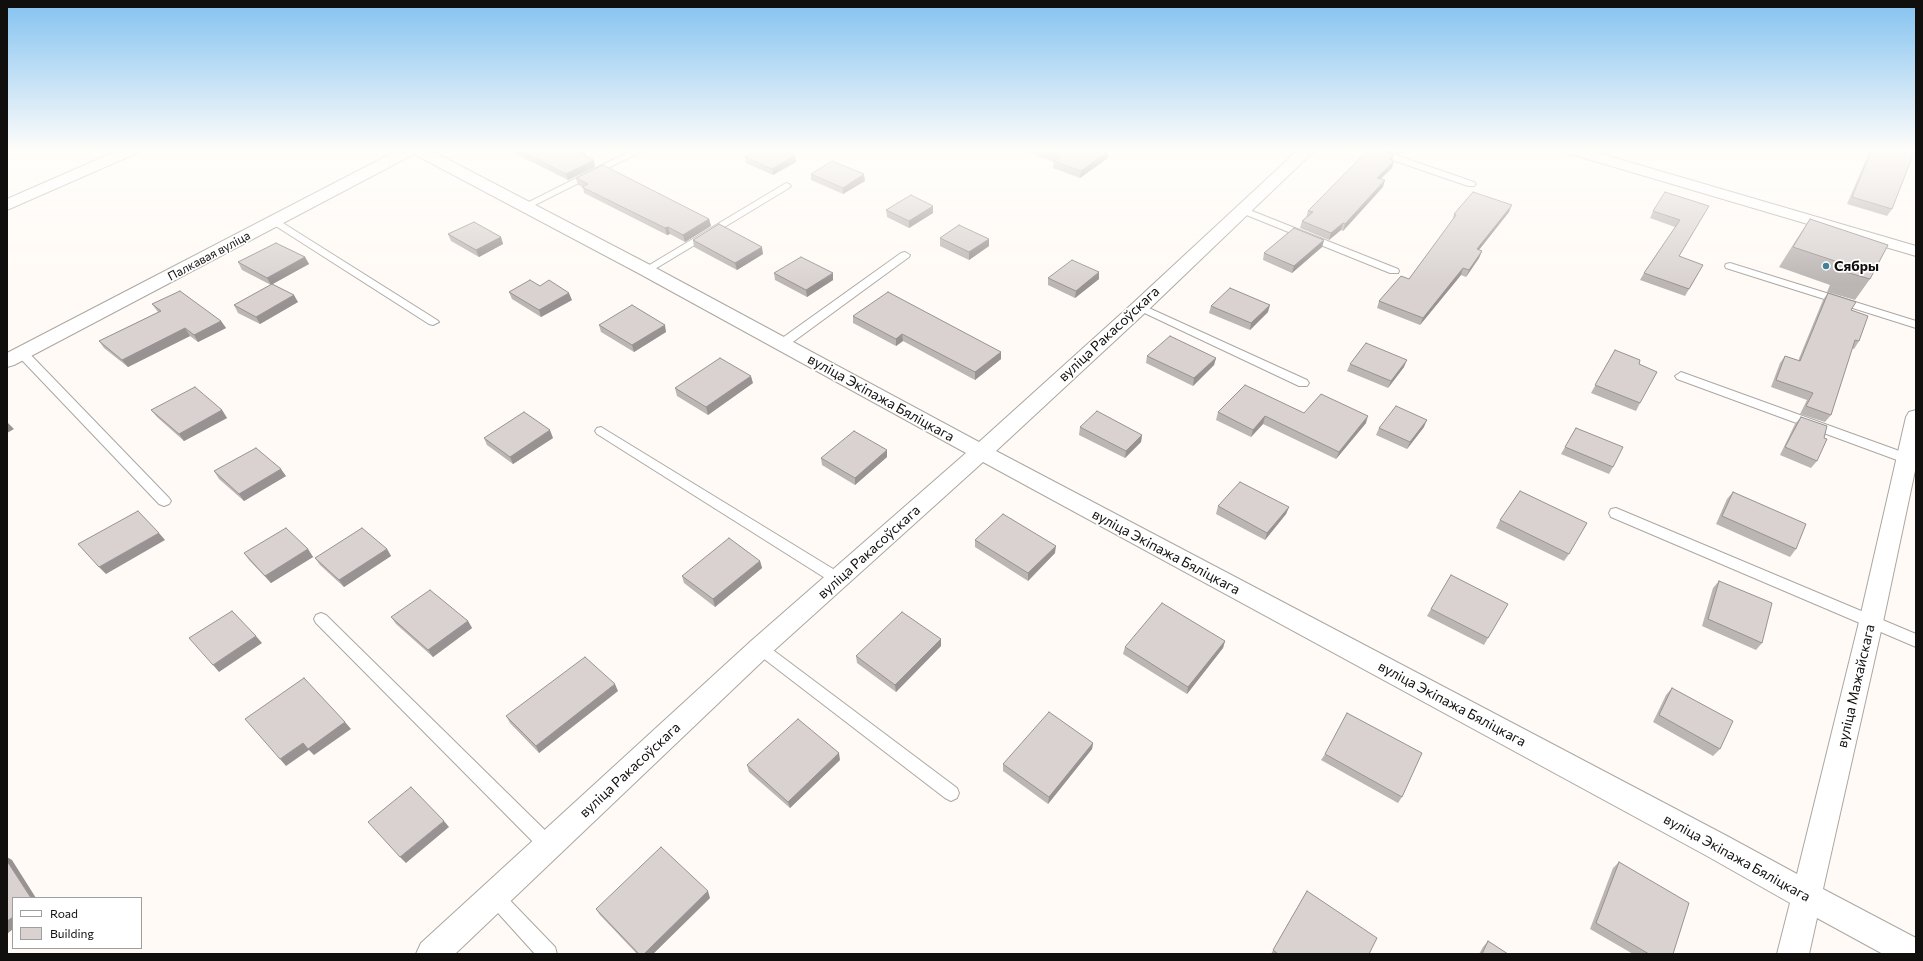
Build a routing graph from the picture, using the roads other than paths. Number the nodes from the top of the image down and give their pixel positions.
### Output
1 (30, 195) edge
2 (325, 195) edge
3 (504, 195) edge
4 (549, 195) edge
5 (771, 195) edge
6 (1258, 195) edge
7 (1725, 195) edge
8 (7, 205) edge
9 (526, 206) junction
10 (1242, 210) junction
11 (275, 221) junction
12 (1916, 251) edge
13 (905, 255) dead end
14 (1730, 266) dead end
15 (646, 270) junction
16 (1394, 270) dead end
17 (1140, 307) junction
18 (432, 322) dead end
19 (1916, 325) edge
20 (782, 344) junction
21 (15, 357) edge
22 (1681, 376) dead end
23 (1303, 383) dead end
24 (1916, 417) edge
25 (601, 431) dead end
26 (980, 452) junction
27 (1912, 461) edge
28 (164, 501) dead end
29 (1616, 514) dead end
30 (838, 579) junction
31 (321, 619) dead end
32 (1871, 622) junction
33 (1916, 641) edge
34 (760, 648) junction
35 (951, 794) dead end
36 (549, 846) junction
37 (1806, 896) junction
38 (495, 897) junction
39 (432, 954) edge
40 (548, 954) edge
41 (1793, 954) edge
42 (1915, 954) edge

1 - 8 street
2 - 11 street, Палкавая вуліца
3 - 9 street, вуліца Экіпажа Бяліцкага
4 - 9 lane
5 - 15 lane
6 - 10 street, вуліца Ракасоўскага
7 - 12 street
9 - 15 street, вуліца Экіпажа Бяліцкага
10 - 16 lane
10 - 17 street, вуліца Ракасоўскага
11 - 18 lane
11 - 21 street, Палкавая вуліца
13 - 20 lane
14 - 19 lane
15 - 20 street, вуліца Экіпажа Бяліцкага
17 - 23 lane
17 - 26 street, вуліца Ракасоўскага
20 - 26 street, вуліца Экіпажа Бяліцкага
21 - 28 lane
22 - 27 lane
24 - 27 street, вуліца Мажайскага
25 - 30 lane
26 - 30 street, вуліца Ракасоўскага
26 - 37 street, вуліца Экіпажа Бяліцкага
27 - 32 street, вуліца Мажайскага
29 - 32 lane
30 - 34 street, вуліца Ракасоўскага
31 - 36 lane
32 - 33 lane
32 - 37 street, вуліца Мажайскага
34 - 35 lane
34 - 36 street, вуліца Ракасоўскага
36 - 38 street, вуліца Ракасоўскага
37 - 41 street, вуліца Мажайскага
37 - 42 street, вуліца Экіпажа Бяліцкага
38 - 39 street, вуліца Ракасоўскага
38 - 40 lane

